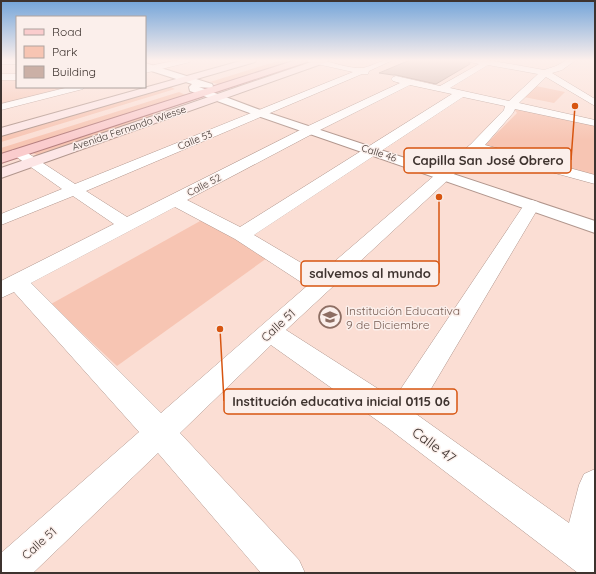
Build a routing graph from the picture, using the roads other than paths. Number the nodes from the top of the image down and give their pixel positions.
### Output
1 (160, 87) edge
2 (198, 87) edge
3 (216, 87) edge
4 (219, 87) edge
5 (221, 87) edge
6 (324, 87) edge
7 (399, 87) edge
8 (432, 87) edge
9 (446, 87) edge
10 (530, 87) edge
11 (568, 87) edge
12 (76, 88) edge
13 (442, 89) junction
14 (206, 91) junction
15 (460, 94) junction
16 (595, 103) edge
17 (511, 105) junction
18 (1, 107) edge
19 (259, 113) junction
20 (595, 115) edge
21 (560, 116) junction
22 (76, 122) dead end
23 (595, 123) edge
24 (310, 130) junction
25 (1, 132) edge
26 (476, 148) junction
27 (372, 150) junction
28 (18, 153) junction
29 (1, 159) edge
30 (33, 162) junction
31 (1, 173) edge
32 (445, 175) junction
33 (595, 180) edge
34 (75, 189) junction
35 (175, 200) junction
36 (532, 205) junction
37 (1, 220) edge
38 (127, 225) junction
39 (595, 227) edge
40 (241, 235) junction
41 (321, 285) junction
42 (9, 286) edge
43 (270, 332) junction
44 (398, 418) junction
45 (160, 433) junction
46 (595, 485) edge
47 (588, 558) edge
48 (6, 573) edge
49 (286, 573) edge

1 - 25 main road
2 - 14 street, Calle 46
3 - 14 main road, Avenida Fernando Wiesse
4 - 14 main road, Avenida Fernando Wiesse
5 - 14 main road, Avenida Fernando Wiesse
6 - 19 street, Calle 53
7 - 24 street, Calle 52
8 - 13 street
9 - 13 street
10 - 17 street, Calle 51
11 - 16 street
12 - 18 street
13 - 15 street
14 - 19 street, Calle 46
14 - 22 main road, Avenida Fernando Wiesse
14 - 28 main road, Avenida Fernando Wiesse
14 - 30 main road, Avenida Fernando Wiesse
15 - 17 street
15 - 27 street
17 - 21 street
17 - 26 street, Calle 51
19 - 24 street, Calle 46
19 - 34 street, Calle 53
20 - 21 street
21 - 23 street
24 - 27 street, Calle 46
24 - 35 street, Calle 52
26 - 32 street, Calle 51
26 - 33 street
27 - 32 street, Calle 46
27 - 40 street
28 - 29 main road, Avenida Fernando Wiesse
28 - 30 street
30 - 31 main road, Avenida Fernando Wiesse
30 - 34 street
32 - 36 street, Calle 46
32 - 41 street, Calle 51
34 - 37 street, Calle 53
34 - 38 street
35 - 38 street, Calle 52
35 - 40 street
36 - 39 street, Calle 46
36 - 44 street
38 - 42 street, Calle 52
40 - 41 street
41 - 43 street, Calle 51
42 - 45 street
43 - 44 street, Calle 47
43 - 45 street, Calle 51
44 - 47 street, Calle 47
45 - 48 street, Calle 51
45 - 49 street
46 - 47 street

